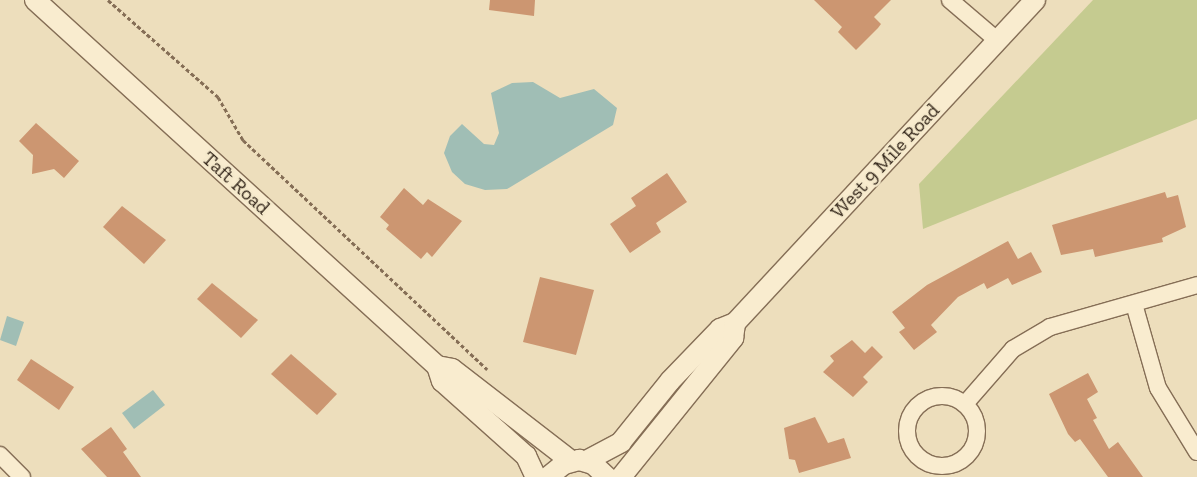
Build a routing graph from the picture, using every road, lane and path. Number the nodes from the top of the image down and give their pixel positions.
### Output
1 (36, 0) edge
2 (108, 0) edge
3 (950, 0) edge
4 (1035, 0) edge
5 (998, 41) junction
6 (1197, 285) edge
7 (1134, 304) junction
8 (736, 323) junction
9 (437, 366) junction
10 (494, 376) dead end
11 (965, 404) junction
12 (1197, 452) edge
13 (0, 455) edge
14 (579, 461) junction
15 (22, 477) edge
16 (536, 477) edge
17 (548, 477) edge
18 (607, 477) edge
19 (621, 477) edge

1 - 9 street, Taft Road
2 - 10 path
3 - 5 street
4 - 5 street, West 9 Mile Road
5 - 8 street, West 9 Mile Road
6 - 7 street
7 - 11 street
7 - 12 street
8 - 14 street, West 9 Mile Road
8 - 19 street, West 9 Mile Road
9 - 14 street, Taft Road
9 - 16 street, Taft Road
11 - 11 street
13 - 15 street
14 - 17 street, West 9 Mile Road
14 - 18 street, Taft Road

